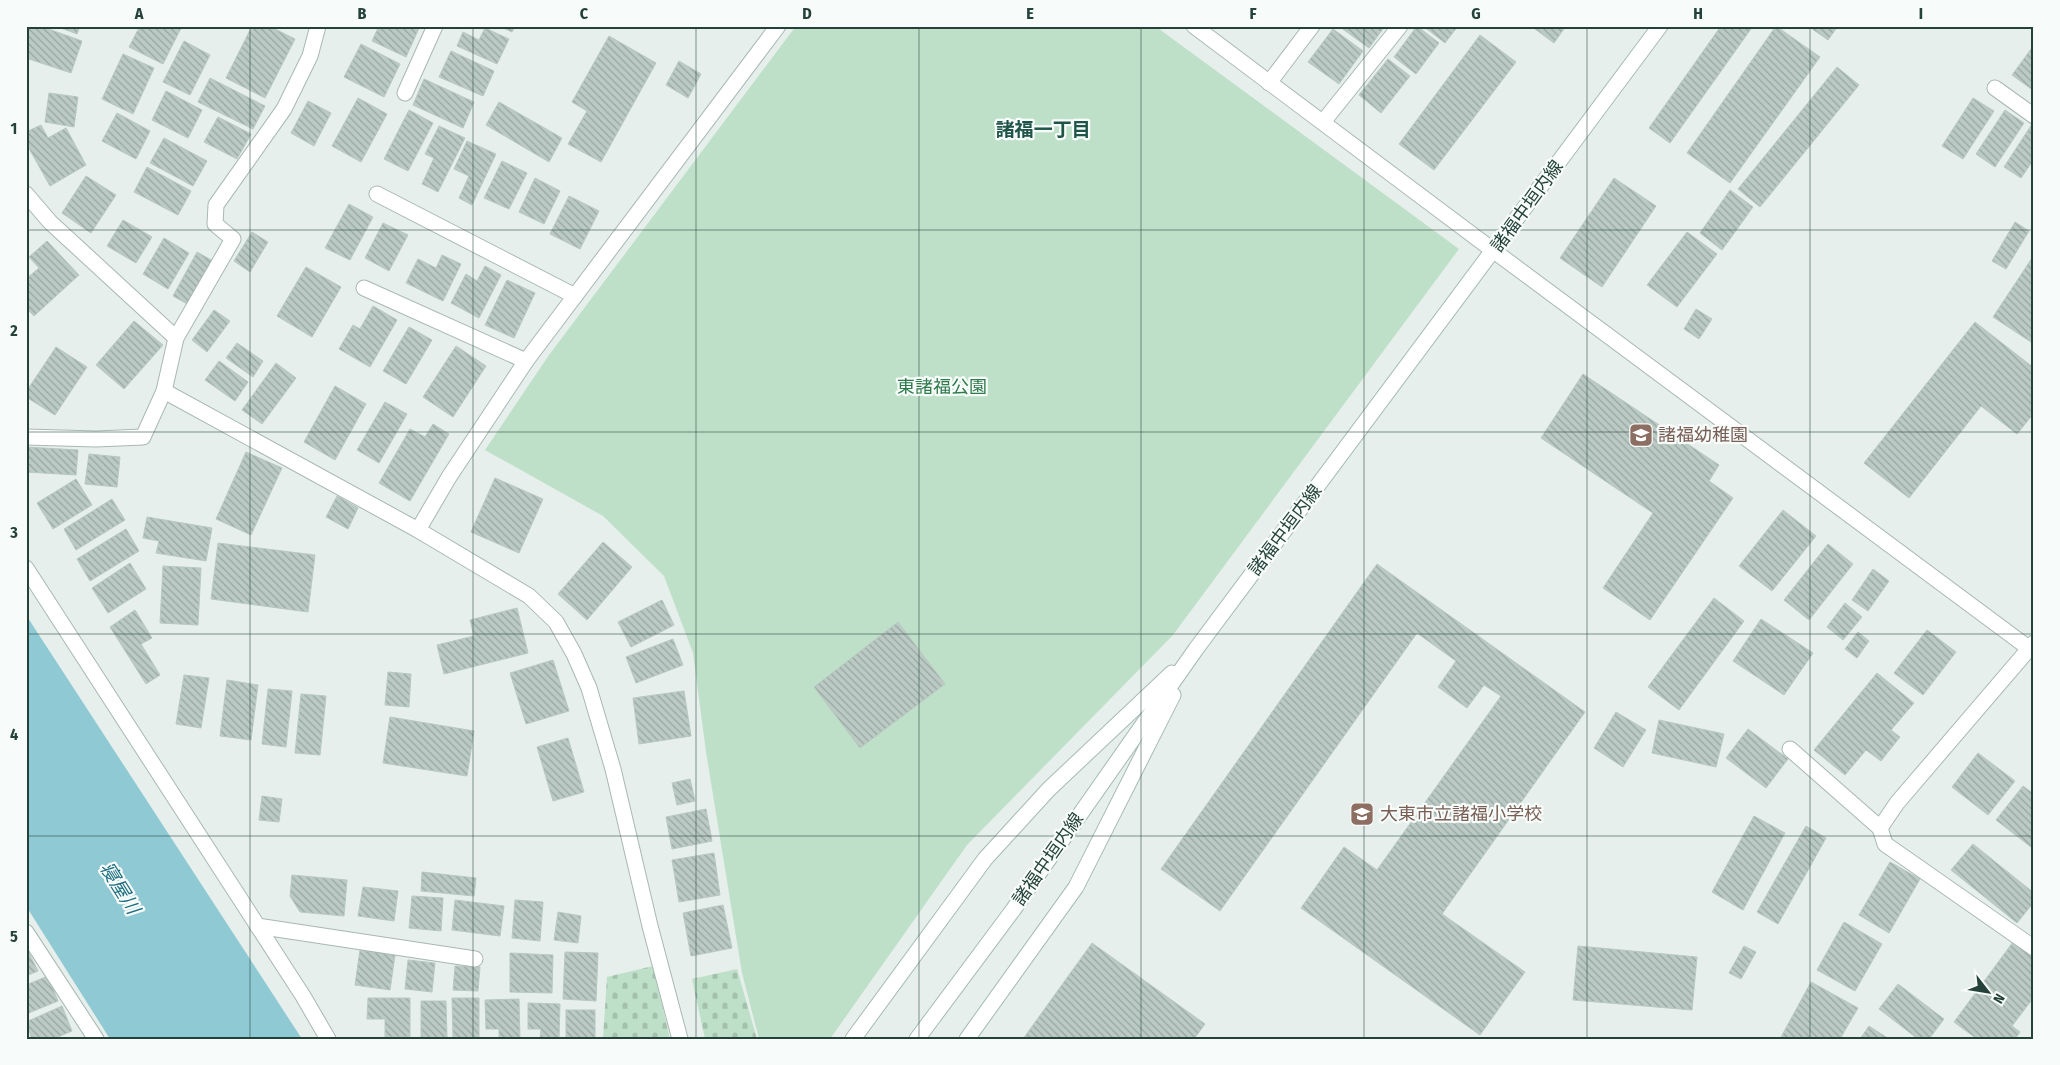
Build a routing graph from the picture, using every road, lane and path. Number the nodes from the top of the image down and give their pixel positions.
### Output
1 (318, 26) edge
2 (435, 26) edge
3 (778, 26) edge
4 (1194, 26) edge
5 (1312, 26) edge
6 (1400, 26) edge
7 (1660, 26) edge
8 (1269, 83) junction
9 (1995, 88) dead end
10 (405, 93) dead end
11 (2034, 116) edge
12 (1323, 122) junction
13 (26, 194) edge
14 (377, 194) dead end
15 (1494, 251) junction
16 (364, 288) dead end
17 (575, 296) junction
18 (176, 338) junction
19 (526, 361) junction
20 (164, 391) junction
21 (26, 437) edge
22 (418, 530) junction
23 (26, 568) edge
24 (2032, 646) edge
25 (1196, 649) junction
26 (1790, 749) dead end
27 (1880, 828) junction
28 (257, 926) junction
29 (26, 932) edge
30 (2034, 948) edge
31 (475, 959) dead end
32 (96, 1039) edge
33 (328, 1039) edge
34 (680, 1039) edge
35 (853, 1039) edge
36 (917, 1039) edge
37 (967, 1039) edge

1 - 18 street
2 - 10 street
3 - 17 street
4 - 8 street
5 - 8 street
6 - 12 street
7 - 15 street, 諸福中垣内線
8 - 12 street
9 - 11 street
12 - 15 street
13 - 18 street
14 - 17 street
15 - 24 street
15 - 25 street, 諸福中垣内線
16 - 19 street
17 - 19 street
18 - 20 street
19 - 22 street
20 - 21 street
20 - 22 street
22 - 34 street
23 - 28 street
24 - 27 street
25 - 35 street
25 - 36 street, 諸福中垣内線
25 - 37 street
26 - 27 street
27 - 30 street
28 - 31 street
28 - 33 street
29 - 32 street

